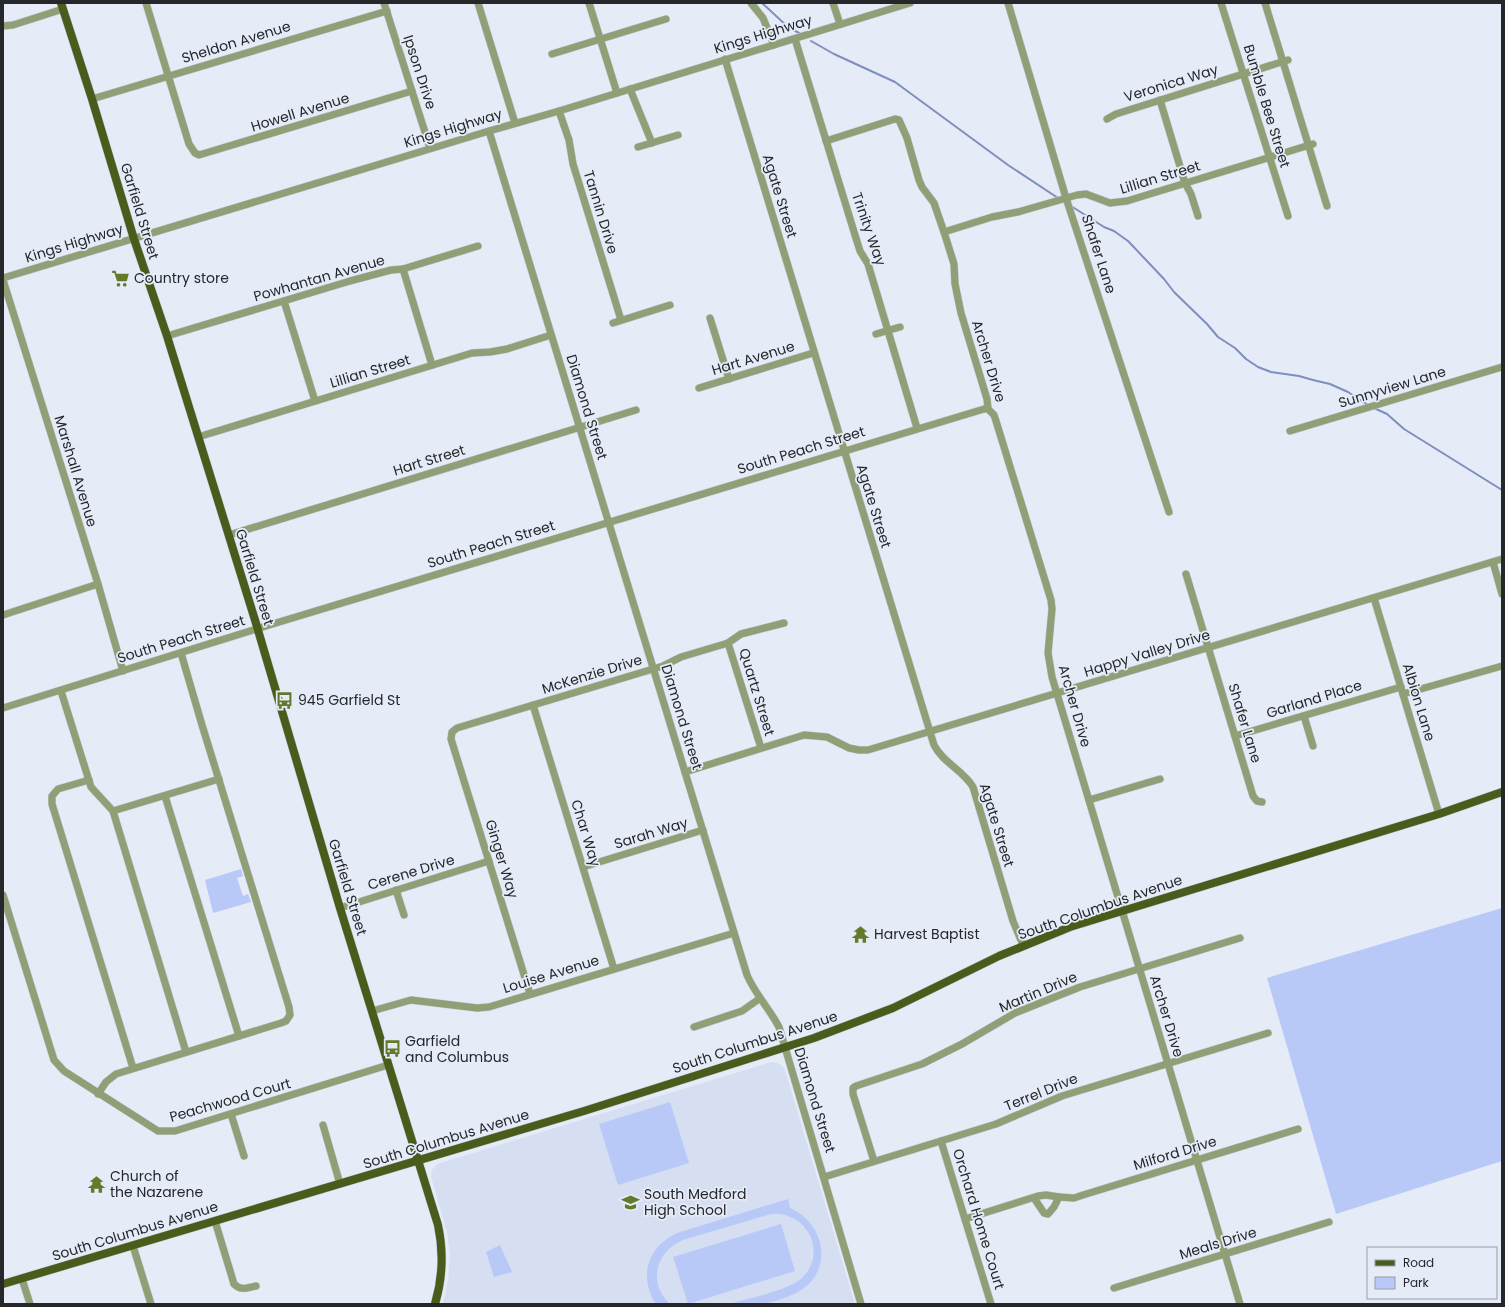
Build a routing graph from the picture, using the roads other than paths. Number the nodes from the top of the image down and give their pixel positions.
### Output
1 (146, 3) edge
2 (384, 3) edge
3 (478, 3) edge
4 (589, 3) edge
5 (751, 3) edge
6 (833, 3) edge
7 (910, 3) edge
8 (1008, 3) edge
9 (1221, 3) edge
10 (1265, 3) edge
11 (62, 6) edge
12 (387, 11) junction
13 (666, 19) dead end
14 (840, 24) junction
15 (3, 26) edge
16 (600, 38) junction
17 (795, 39) junction
18 (774, 45) junction
19 (552, 54) dead end
20 (725, 59) junction
21 (1285, 61) junction
22 (1243, 74) junction
23 (168, 76) junction
24 (630, 89) junction
25 (412, 91) junction
26 (617, 93) junction
27 (92, 99) junction
28 (1160, 100) junction
29 (559, 111) junction
30 (1107, 119) dead end
31 (515, 123) junction
32 (489, 131) junction
33 (678, 135) dead end
34 (826, 141) junction
35 (652, 143) junction
36 (1311, 144) junction
37 (638, 147) dead end
38 (430, 148) junction
39 (1270, 157) junction
40 (1185, 183) junction
41 (1066, 198) junction
42 (1326, 206) dead end
43 (1198, 216) dead end
44 (1288, 216) dead end
45 (944, 232) junction
46 (134, 239) junction
47 (478, 246) dead end
48 (403, 269) junction
49 (3, 279) edge
50 (284, 302) junction
51 (670, 305) dead end
52 (710, 318) dead end
53 (621, 320) junction
54 (613, 323) dead end
55 (900, 327) dead end
56 (888, 331) junction
57 (876, 334) dead end
58 (551, 335) junction
59 (167, 336) junction
60 (813, 353) junction
61 (432, 365) junction
62 (1502, 367) edge
63 (729, 379) junction
64 (699, 388) dead end
65 (315, 401) junction
66 (988, 409) junction
67 (636, 410) dead end
68 (579, 428) junction
69 (917, 428) junction
70 (1290, 431) dead end
71 (198, 437) junction
72 (843, 450) junction
73 (1169, 512) dead end
74 (609, 522) junction
75 (229, 535) junction
76 (1502, 560) edge
77 (1493, 562) junction
78 (1186, 574) dead end
79 (98, 584) junction
80 (1502, 594) edge
81 (1374, 598) junction
82 (3, 616) edge
83 (784, 623) dead end
84 (258, 629) junction
85 (728, 643) junction
86 (1209, 647) junction
87 (181, 653) junction
88 (1502, 666) edge
89 (654, 668) junction
90 (123, 671) junction
91 (1401, 687) junction
92 (61, 690) junction
93 (1057, 694) junction
94 (1403, 694) junction
95 (533, 705) junction
96 (3, 708) edge
97 (1304, 716) junction
98 (452, 732) joint
99 (929, 732) junction
100 (1235, 736) junction
101 (1313, 746) dead end
102 (761, 748) junction
103 (685, 772) junction
104 (219, 779) junction
105 (1160, 779) dead end
106 (89, 780) junction
107 (1502, 792) edge
108 (165, 796) junction
109 (1089, 800) junction
110 (1262, 802) dead end
111 (113, 811) junction
112 (1439, 814) junction
113 (703, 830) junction
114 (489, 861) junction
115 (583, 867) junction
116 (396, 890) junction
117 (3, 898) edge
118 (340, 908) junction
119 (1122, 910) junction
120 (404, 915) dead end
121 (734, 933) junction
122 (1240, 938) dead end
123 (1023, 945) junction
124 (614, 968) junction
125 (1139, 969) junction
126 (530, 994) junction
127 (759, 999) junction
128 (372, 1011) junction
129 (694, 1027) dead end
130 (1268, 1033) dead end
131 (239, 1036) junction
132 (786, 1047) junction
133 (186, 1052) junction
134 (1168, 1063) junction
135 (388, 1065) junction
136 (133, 1068) junction
137 (98, 1094) junction
138 (231, 1114) junction
139 (322, 1126) dead end
140 (1298, 1129) dead end
141 (941, 1141) junction
142 (244, 1156) dead end
143 (1196, 1160) junction
144 (418, 1161) junction
145 (874, 1161) junction
146 (824, 1177) junction
147 (340, 1184) junction
148 (1059, 1197) junction
149 (1034, 1198) junction
150 (965, 1219) junction
151 (215, 1221) junction
152 (1329, 1222) dead end
153 (133, 1246) junction
154 (1225, 1254) junction
155 (22, 1279) junction
156 (3, 1284) edge
157 (256, 1286) dead end
158 (1114, 1288) dead end
159 (30, 1304) edge
160 (151, 1304) edge
161 (435, 1304) edge
162 (861, 1304) edge
163 (991, 1304) edge
164 (1240, 1304) edge

1 - 23 street
2 - 12 street, Ipson Drive
3 - 31 street
4 - 16 street
5 - 18 street
6 - 14 street
7 - 14 street, Kings Highway
8 - 41 street, Shafer Lane
9 - 22 street, Bumble Bee Street
10 - 21 street
11 - 15 street
11 - 27 main road, Garfield Street
12 - 23 street, Sheldon Avenue
12 - 25 street, Ipson Drive
13 - 16 street
14 - 17 street, Kings Highway
16 - 19 street
16 - 26 street
17 - 18 street, Kings Highway
17 - 34 street, Trinity Way
18 - 20 street, Kings Highway
20 - 24 street, Kings Highway
20 - 60 street, Agate Street
21 - 22 street, Veronica Way
21 - 36 street
22 - 28 street, Veronica Way
22 - 39 street, Bumble Bee Street
23 - 25 street, Howell Avenue
23 - 27 street, Sheldon Avenue
24 - 26 street, Kings Highway
24 - 35 street
25 - 38 street, Ipson Drive
26 - 29 street, Kings Highway
27 - 46 main road, Garfield Street
28 - 30 street, Veronica Way
28 - 40 street
29 - 31 street, Kings Highway
29 - 53 street, Tannin Drive
31 - 32 street, Kings Highway
32 - 38 street, Kings Highway
32 - 58 street, Diamond Street
33 - 35 street
34 - 45 street, Archer Drive
34 - 56 street, Trinity Way
35 - 37 street
36 - 39 street, Lillian Street
36 - 42 street
38 - 46 street, Kings Highway
39 - 40 street, Lillian Street
39 - 44 street, Bumble Bee Street
40 - 41 street, Lillian Street
40 - 43 street
41 - 45 street, Lillian Street
41 - 73 street, Shafer Lane
45 - 66 street, Archer Drive
46 - 49 street, Kings Highway
46 - 59 main road, Garfield Street
47 - 48 street, Powhantan Avenue
48 - 50 street, Powhantan Avenue
48 - 61 street
49 - 79 street, Marshall Avenue
50 - 59 street, Powhantan Avenue
50 - 65 street
51 - 53 street
52 - 63 street
53 - 54 street
55 - 56 street
56 - 57 street
56 - 69 street, Trinity Way
58 - 61 street, Lillian Street
58 - 68 street, Diamond Street
59 - 71 main road, Garfield Street
60 - 63 street, Hart Avenue
60 - 72 street, Agate Street
61 - 65 street, Lillian Street
62 - 70 street, Sunnyview Lane
63 - 64 street, Hart Avenue
65 - 71 street, Lillian Street
66 - 69 street, South Peach Street
66 - 93 street, Archer Drive
67 - 68 street, Hart Street
68 - 74 street, Diamond Street
68 - 75 street, Hart Street
69 - 72 street, South Peach Street
71 - 75 main road, Garfield Street
72 - 74 street, South Peach Street
72 - 99 street, Agate Street
74 - 84 street, South Peach Street
74 - 89 street, Diamond Street
75 - 84 main road, Garfield Street
76 - 77 street, Happy Valley Drive
77 - 80 street
77 - 81 street, Happy Valley Drive
78 - 86 street, Shafer Lane
79 - 82 street
79 - 90 street, Marshall Avenue
81 - 86 street, Happy Valley Drive
81 - 91 street, Albion Lane
83 - 85 street, McKenzie Drive
84 - 87 street, South Peach Street
84 - 118 main road, Garfield Street
85 - 89 street, McKenzie Drive
85 - 102 street, Quartz Street
86 - 93 street, Happy Valley Drive
86 - 100 street, Shafer Lane
87 - 90 street, South Peach Street
87 - 104 street
88 - 94 street
89 - 95 street, McKenzie Drive
89 - 103 street, Diamond Street
90 - 92 street, South Peach Street
91 - 94 street, Albion Lane
91 - 97 street, Garland Place
92 - 96 street, South Peach Street
92 - 106 street
93 - 99 street, Happy Valley Drive
93 - 109 street, Archer Drive
94 - 112 street, Albion Lane
95 - 98 street, McKenzie Drive
95 - 115 street, Char Way
97 - 100 street, Garland Place
97 - 101 street
98 - 114 street, Ginger Way
99 - 102 street, Happy Valley Drive
99 - 123 street, Agate Street
100 - 110 street, Shafer Lane
102 - 103 street, Happy Valley Drive
103 - 113 street, Diamond Street
104 - 108 street
104 - 131 street
105 - 109 street
106 - 111 street
106 - 136 street
107 - 112 main road, South Columbus Avenue
108 - 111 street
108 - 131 street
109 - 119 street, Archer Drive
111 - 133 street
112 - 119 main road, South Columbus Avenue
113 - 115 street, Sarah Way
113 - 121 street, Diamond Street
114 - 116 street, Cerene Drive
114 - 126 street, Ginger Way
115 - 124 street, Char Way
116 - 118 street, Cerene Drive
116 - 120 street
117 - 137 street, Peachwood Court
118 - 128 main road, Garfield Street
119 - 123 main road, South Columbus Avenue
119 - 125 street, Archer Drive
121 - 124 street, Louise Avenue
121 - 127 street, Diamond Street
122 - 125 street, Martin Drive
123 - 132 main road, South Columbus Avenue
124 - 126 street, Louise Avenue
125 - 134 street, Archer Drive
125 - 145 street, Martin Drive
126 - 128 street, Louise Avenue
127 - 129 street
127 - 132 street, Diamond Street
128 - 135 main road, Garfield Street
130 - 134 street, Terrel Drive
131 - 133 street
132 - 144 main road, South Columbus Avenue
132 - 146 street, Diamond Street
133 - 136 street
134 - 141 street, Terrel Drive
134 - 143 street, Archer Drive
135 - 138 street, Peachwood Court
135 - 144 main road, Garfield Street
136 - 137 street
137 - 138 street, Peachwood Court
138 - 142 street
139 - 147 street
140 - 143 street, Milford Drive
141 - 145 street, Terrel Drive
141 - 150 street, Orchard Home Court
143 - 148 street, Milford Drive
143 - 154 street, Archer Drive
144 - 147 main road, South Columbus Avenue
144 - 161 main road, Garfield Street
145 - 146 street, Terrel Drive
146 - 162 street, Diamond Street
147 - 151 main road, South Columbus Avenue
148 - 149 street, Milford Drive
148 - 149 street
149 - 150 street, Milford Drive
150 - 163 street, Orchard Home Court
151 - 153 main road, South Columbus Avenue
151 - 157 street
152 - 154 street, Meals Drive
153 - 155 main road, South Columbus Avenue
153 - 160 street
154 - 158 street, Meals Drive
154 - 164 street, Archer Drive
155 - 156 main road, South Columbus Avenue
155 - 159 street

